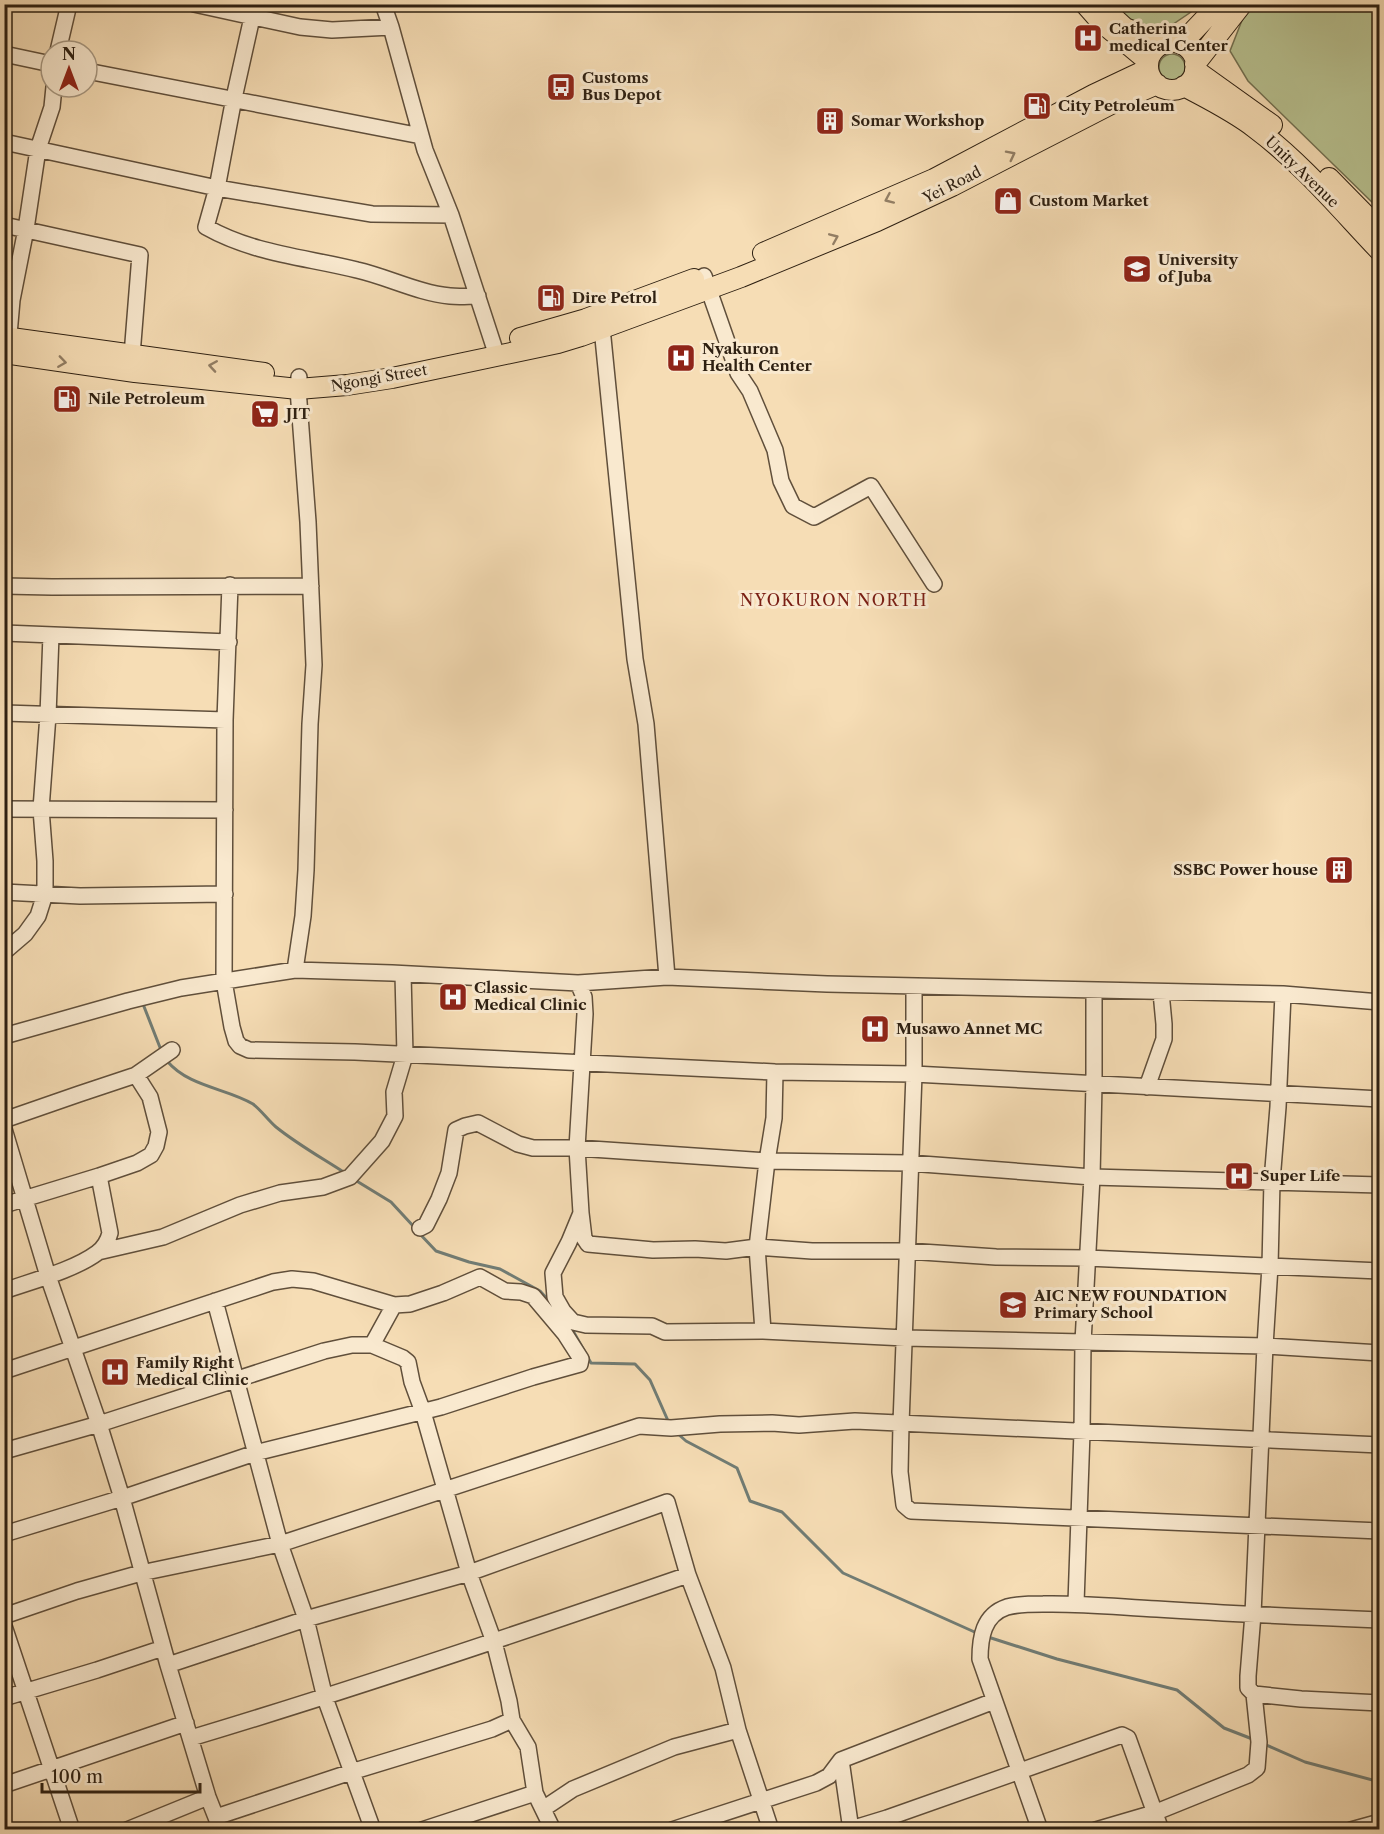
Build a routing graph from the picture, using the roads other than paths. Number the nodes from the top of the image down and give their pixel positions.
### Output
1 (69, 4) edge
2 (194, 4) edge
3 (383, 4) edge
4 (1085, 4) edge
5 (1100, 4) edge
6 (1219, 4) edge
7 (1242, 4) edge
8 (254, 10) edge
9 (391, 27) junction
10 (61, 39) edge
11 (1181, 44) junction
12 (1160, 45) junction
13 (4, 54) edge
14 (39, 61) edge
15 (1151, 72) junction
16 (99, 73) edge
17 (1192, 73) junction
18 (234, 98) junction
19 (53, 99) edge
20 (421, 136) junction
21 (4, 142) edge
22 (38, 149) junction
23 (217, 188) junction
24 (451, 215) junction
25 (4, 225) edge
26 (26, 229) junction
27 (1380, 230) edge
28 (1380, 251) edge
29 (740, 271) joint
30 (707, 282) junction
31 (478, 296) junction
32 (600, 322) junction
33 (7, 345) edge
34 (495, 350) junction
35 (134, 364) junction
36 (298, 383) junction
37 (934, 584) dead end
38 (230, 585) junction
39 (311, 585) junction
40 (4, 586) edge
41 (4, 633) edge
42 (51, 635) junction
43 (229, 642) junction
44 (4, 713) edge
45 (48, 715) junction
46 (225, 720) junction
47 (4, 809) edge
48 (41, 809) junction
49 (225, 810) junction
50 (4, 892) edge
51 (45, 894) junction
52 (225, 894) junction
53 (4, 952) edge
54 (295, 970) junction
55 (403, 974) junction
56 (667, 977) junction
57 (224, 981) junction
58 (578, 983) junction
59 (914, 986) junction
60 (1094, 990) junction
61 (1161, 992) junction
62 (1283, 994) junction
63 (1380, 1002) edge
64 (4, 1036) edge
65 (172, 1050) dead end
66 (405, 1055) junction
67 (582, 1063) junction
68 (776, 1072) junction
69 (914, 1074) junction
70 (136, 1076) junction
71 (1094, 1083) junction
72 (1147, 1087) junction
73 (1278, 1093) junction
74 (1380, 1098) edge
75 (4, 1120) edge
76 (4, 1129) edge
77 (578, 1148) junction
78 (767, 1161) junction
79 (909, 1163) junction
80 (99, 1176) junction
81 (1092, 1177) junction
82 (1272, 1181) junction
83 (1380, 1185) edge
84 (25, 1199) junction
85 (4, 1205) edge
86 (581, 1213) junction
87 (420, 1228) dead end
88 (757, 1247) junction
89 (907, 1251) junction
90 (99, 1252) junction
91 (1087, 1258) junction
92 (1270, 1266) junction
93 (1380, 1271) edge
94 (48, 1276) junction
95 (4, 1291) edge
96 (215, 1300) junction
97 (394, 1305) junction
98 (763, 1331) junction
99 (905, 1338) junction
100 (1083, 1342) junction
101 (372, 1345) junction
102 (1265, 1346) junction
103 (74, 1347) junction
104 (1380, 1353) edge
105 (4, 1371) edge
106 (237, 1380) junction
107 (423, 1412) junction
108 (99, 1424) junction
109 (901, 1424) junction
110 (1082, 1432) junction
111 (1260, 1440) junction
112 (1380, 1445) edge
113 (4, 1451) edge
114 (255, 1453) junction
115 (444, 1490) junction
116 (122, 1498) junction
117 (1078, 1518) junction
118 (1256, 1527) junction
119 (1380, 1531) edge
120 (4, 1534) edge
121 (280, 1544) junction
122 (141, 1573) junction
123 (469, 1573) junction
124 (688, 1575) junction
125 (1076, 1603) junction
126 (1252, 1614) junction
127 (4, 1616) edge
128 (306, 1619) junction
129 (1380, 1620) edge
130 (4, 1626) edge
131 (494, 1642) junction
132 (163, 1648) junction
133 (168, 1665) junction
134 (25, 1692) junction
135 (1254, 1694) junction
136 (4, 1698) edge
137 (325, 1698) junction
138 (994, 1701) junction
139 (1380, 1703) edge
140 (512, 1720) junction
141 (186, 1723) junction
142 (738, 1730) junction
143 (191, 1738) junction
144 (841, 1760) junction
145 (52, 1768) junction
146 (1020, 1771) junction
147 (351, 1772) junction
148 (4, 1785) edge
149 (536, 1793) junction
150 (208, 1797) junction
151 (761, 1802) junction
152 (543, 1809) junction
153 (1154, 1813) junction
154 (1380, 1821) edge
155 (218, 1823) edge
156 (851, 1829) edge
157 (72, 1830) edge
158 (127, 1830) edge
159 (373, 1830) edge
160 (422, 1830) edge
161 (553, 1830) edge
162 (672, 1830) edge
163 (771, 1830) edge
164 (1040, 1830) edge
165 (1096, 1830) edge
166 (1161, 1830) edge
167 (1351, 1830) edge

1 - 10 street
2 - 8 street
3 - 9 street
4 - 15 main road
5 - 12 main road
6 - 11 main road
7 - 17 main road
8 - 9 street
8 - 18 street
9 - 20 street
11 - 12 main road
11 - 17 main road
12 - 15 main road
13 - 14 street
15 - 17 main road
15 - 29 main road, Yei Road
16 - 18 street
17 - 27 main road, Unity Avenue
17 - 28 main road, Unity Avenue
18 - 20 street
18 - 23 street
19 - 22 street
20 - 24 street
21 - 22 street
22 - 23 street
22 - 26 street
23 - 24 street
23 - 31 street
24 - 31 street
25 - 26 street
26 - 33 street
26 - 35 street
29 - 30 main road, Ngongi Street
30 - 32 main road, Ngongi Street
30 - 37 street
31 - 34 street
32 - 34 main road, Ngongi Street
32 - 56 street
33 - 35 main road, Ngongi Street
34 - 36 main road, Ngongi Street
35 - 36 main road, Ngongi Street
36 - 39 street
38 - 39 street
38 - 40 street
38 - 43 street
39 - 54 street
41 - 42 street
42 - 43 street
42 - 45 street
43 - 46 street
44 - 45 street
45 - 46 street
45 - 48 street
46 - 49 street
47 - 48 street
48 - 49 street
48 - 51 street
49 - 52 street
50 - 51 street
51 - 52 street
51 - 53 street
52 - 57 street
54 - 55 street
54 - 57 street
55 - 58 street
55 - 66 street
56 - 58 street
56 - 59 street
57 - 64 street
57 - 66 street
58 - 67 street
59 - 60 street
59 - 69 street
60 - 61 street
60 - 71 street
61 - 62 street
61 - 72 street
62 - 63 street
62 - 73 street
65 - 70 street
66 - 67 street
66 - 90 street
67 - 68 street
67 - 77 street
68 - 69 street
68 - 78 street
69 - 71 street
69 - 79 street
70 - 75 street
70 - 80 street
71 - 72 street
71 - 81 street
72 - 73 street
73 - 74 street
73 - 82 street
76 - 84 street
77 - 78 street
77 - 86 street
77 - 87 street
78 - 79 street
78 - 88 street
79 - 81 street
79 - 89 street
80 - 84 street
80 - 90 street
81 - 82 street
81 - 91 street
82 - 83 street
82 - 92 street
84 - 85 street
84 - 94 street
86 - 88 street
86 - 98 street
88 - 89 street
88 - 98 street
89 - 91 street
89 - 99 street
90 - 94 street
91 - 92 street
91 - 100 street
92 - 93 street
92 - 102 street
94 - 95 street
94 - 103 street
96 - 97 street
96 - 103 street
96 - 106 street
97 - 101 street
97 - 107 street
98 - 99 street
99 - 100 street
99 - 109 street
100 - 102 street
100 - 110 street
101 - 106 street
101 - 107 street
102 - 104 street
102 - 111 street
103 - 105 street
103 - 108 street
106 - 108 street
106 - 114 street
107 - 114 street
107 - 115 street
108 - 113 street
108 - 116 street
109 - 110 street
109 - 115 street
109 - 117 street
110 - 111 street
110 - 117 street
111 - 112 street
111 - 118 street
114 - 116 street
114 - 121 street
115 - 121 street
115 - 123 street
116 - 120 street
116 - 122 street
117 - 118 street
117 - 125 street
118 - 119 street
118 - 126 street
121 - 122 street
121 - 128 street
122 - 127 street
122 - 132 street
123 - 124 street
123 - 128 street
123 - 131 street
124 - 131 street
124 - 142 street
125 - 126 street
125 - 138 street
126 - 129 street
126 - 135 street
128 - 133 street
128 - 137 street
130 - 134 street
131 - 137 street
131 - 140 street
132 - 133 street
132 - 134 street
133 - 141 street
134 - 136 street
134 - 145 street
135 - 139 street
135 - 153 street
137 - 143 street
137 - 147 street
138 - 144 street
138 - 146 street
140 - 147 street
140 - 149 street
141 - 143 street
141 - 145 street
142 - 151 street
142 - 152 street
143 - 150 street
144 - 151 street
144 - 156 street
145 - 148 street
145 - 157 street
146 - 153 street
146 - 156 street
146 - 164 street
147 - 155 street
147 - 159 street
149 - 152 street
149 - 160 street
150 - 155 street
150 - 158 street
151 - 162 street
151 - 163 street
152 - 161 street
153 - 165 street
153 - 166 street
154 - 167 street

